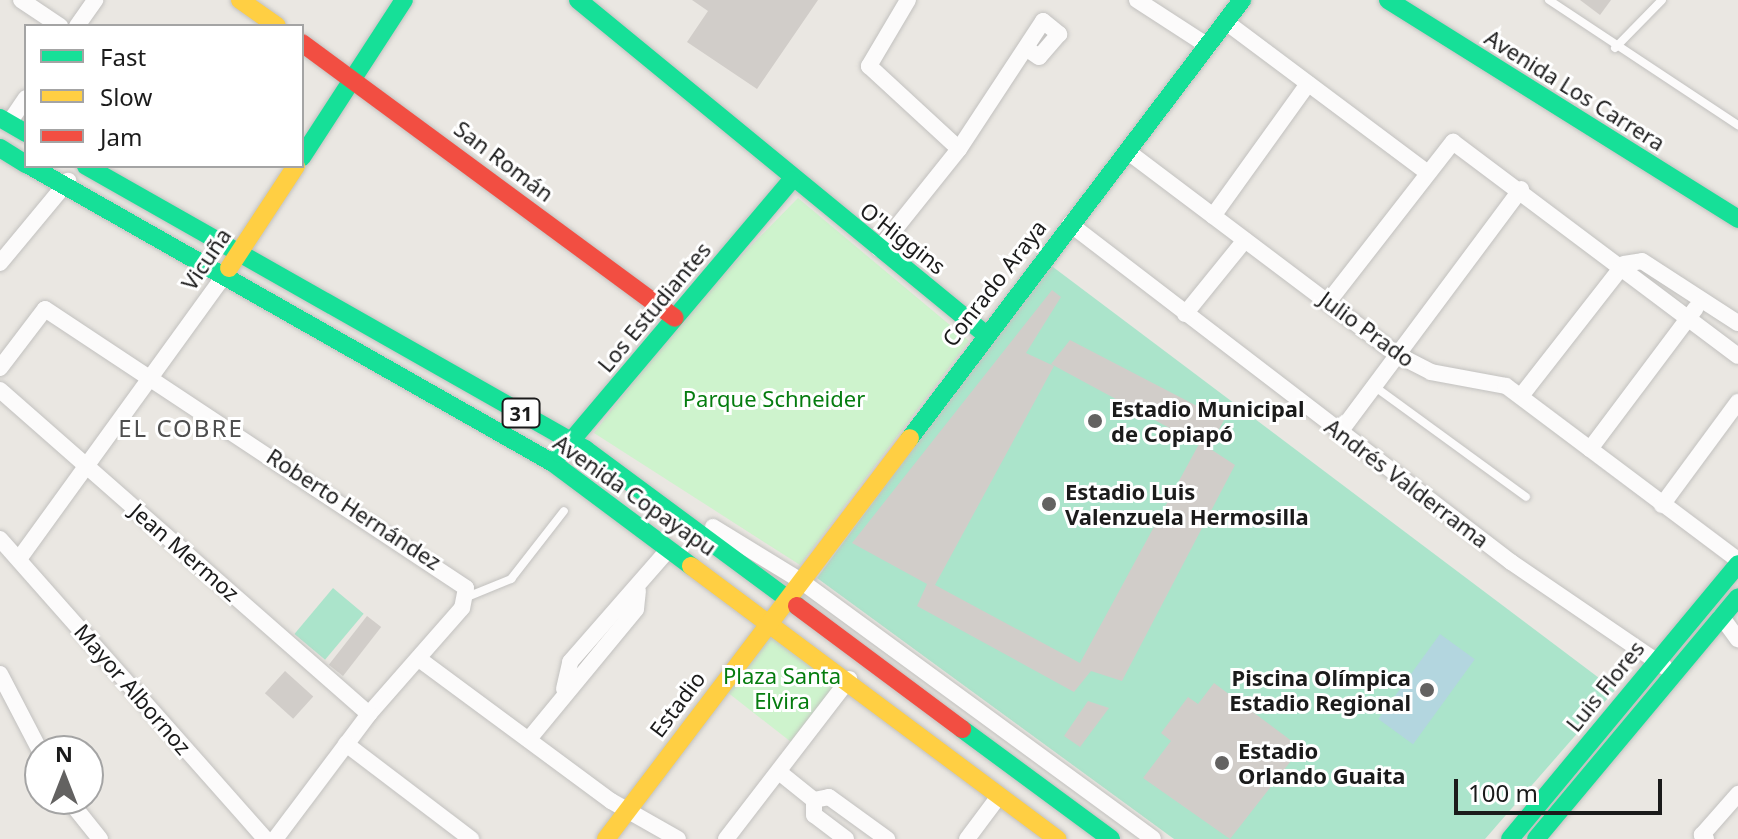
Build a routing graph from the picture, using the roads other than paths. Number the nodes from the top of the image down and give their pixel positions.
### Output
1 (21, 0) edge
2 (95, 0) edge
3 (240, 0) edge
4 (404, 0) edge
5 (578, 0) edge
6 (908, 0) edge
7 (1137, 0) edge
8 (1242, 0) edge
9 (1388, 0) edge
10 (1549, 0) edge
11 (1662, 0) edge
12 (1226, 22) junction
13 (57, 24) edge
14 (78, 24) edge
15 (274, 24) edge
16 (304, 44) edge
17 (1208, 46) junction
18 (1615, 48) junction
19 (1027, 49) dead end
20 (353, 79) junction
21 (1308, 84) junction
22 (24, 100) edge
23 (4, 121) edge
24 (1738, 125) edge
25 (24, 132) edge
26 (0, 148) edge
27 (959, 149) junction
28 (1127, 151) junction
29 (304, 154) edge
30 (24, 163) edge
31 (33, 168) edge
32 (76, 168) edge
33 (90, 168) edge
34 (295, 168) edge
35 (1425, 171) junction
36 (791, 181) junction
37 (64, 187) junction
38 (1521, 189) junction
39 (1213, 216) junction
40 (1738, 219) edge
41 (1070, 224) junction
42 (1245, 240) junction
43 (879, 249) junction
44 (177, 253) junction
45 (239, 253) junction
46 (0, 263) edge
47 (1624, 264) junction
48 (221, 280) junction
49 (1702, 300) junction
50 (1329, 301) junction
51 (1185, 314) junction
52 (1690, 317) junction
53 (675, 318) junction
54 (1738, 323) edge
55 (985, 334) junction
56 (1398, 355) junction
57 (1738, 356) edge
58 (0, 368) edge
59 (155, 377) junction
60 (1374, 386) junction
61 (0, 390) edge
62 (1521, 396) junction
63 (1738, 402) edge
64 (1340, 432) junction
65 (578, 445) junction
66 (1590, 449) junction
67 (553, 463) junction
68 (88, 467) junction
69 (1526, 497) dead end
70 (1662, 505) junction
71 (564, 511) dead end
72 (0, 539) edge
73 (669, 549) junction
74 (19, 559) junction
75 (1738, 562) edge
76 (801, 581) junction
77 (467, 597) junction
78 (1738, 597) edge
79 (787, 599) junction
80 (1721, 616) junction
81 (770, 620) junction
82 (1738, 639) edge
83 (419, 659) junction
84 (1656, 660) junction
85 (0, 674) edge
86 (1673, 674) junction
87 (849, 679) junction
88 (369, 714) junction
89 (32, 735) edge
90 (529, 739) junction
91 (346, 744) junction
92 (779, 772) junction
93 (1738, 794) edge
94 (999, 796) junction
95 (814, 800) junction
96 (628, 809) junction
97 (81, 815) edge
98 (1121, 815) junction
99 (282, 837) edge
100 (100, 839) edge
101 (265, 839) edge
102 (471, 839) edge
103 (606, 839) edge
104 (678, 839) edge
105 (726, 839) edge
106 (846, 839) edge
107 (887, 839) edge
108 (967, 839) edge
109 (1057, 839) edge
110 (1111, 839) edge
111 (1141, 839) edge
112 (1153, 839) edge
113 (1510, 839) edge
114 (1536, 839) edge
115 (1706, 839) edge

1 - 13 street
2 - 14 street
3 - 15 main road
4 - 20 main road
5 - 36 main road, O'Higgins
6 - 27 street
7 - 17 street
8 - 12 main road, Conrado Araya
9 - 40 main road, Avenida Los Carrera
10 - 18 lane
11 - 18 lane
12 - 17 main road, Conrado Araya
12 - 21 street
16 - 20 main road, San Román
17 - 28 main road, Conrado Araya
18 - 24 lane
19 - 27 street
20 - 29 main road
20 - 53 main road, San Román
21 - 35 street
21 - 39 street
22 - 23 street
23 - 25 main road
26 - 30 main road, Avenida Copayapu / 31
27 - 43 street
28 - 39 street, Julio Prado
28 - 41 main road, Conrado Araya
31 - 37 main road, Avenida Copayapu / 31
32 - 37 street
33 - 45 main road, Avenida Copayapu / 31
34 - 45 main road, Vicuña
35 - 38 street
35 - 50 street
36 - 43 main road, O'Higgins
36 - 53 main road, Los Estudiantes
37 - 44 main road, Avenida Copayapu / 31
37 - 46 street
38 - 47 street
38 - 56 street
39 - 42 street, Julio Prado
41 - 51 street, Andrés Valderrama
41 - 55 main road, Conrado Araya
42 - 50 street, Julio Prado
42 - 51 street
43 - 55 main road, O'Higgins
44 - 45 main road
44 - 48 main road, Avenida Copayapu / 31
45 - 48 main road, Vicuña
45 - 65 main road, Avenida Copayapu / 31
47 - 49 street
47 - 52 street
47 - 62 street
48 - 59 street, Vicuña
48 - 67 main road, Avenida Copayapu / 31
49 - 52 street
49 - 54 street
50 - 56 street, Julio Prado
51 - 64 street, Andrés Valderrama
52 - 57 street
52 - 66 street
53 - 65 main road, Los Estudiantes
55 - 76 main road, Conrado Araya
56 - 60 street
56 - 62 street, Julio Prado
58 - 59 street, Roberto Hernández
59 - 68 street, Vicuña
59 - 77 street, Roberto Hernández
60 - 64 street
60 - 69 lane
61 - 68 street, Jean Mermoz
62 - 66 street, Julio Prado
63 - 70 street
64 - 84 street, Andrés Valderrama
65 - 67 main road, Los Estudiantes
65 - 76 street, Avenida Copayapu
65 - 79 main road, Avenida Copayapu / 31
66 - 70 street, Julio Prado
67 - 73 main road, Avenida Copayapu / 31
68 - 74 street, Vicuña
68 - 88 street, Jean Mermoz
70 - 75 street, Julio Prado
71 - 77 lane
72 - 74 street, Mayor Albornoz
73 - 81 main road, Avenida Copayapu / 31
73 - 90 street
74 - 101 street, Mayor Albornoz
75 - 84 main road, Luis Flores
76 - 79 main road, Conrado Araya
76 - 98 street, Avenida Copayapu
77 - 83 street
78 - 80 main road, Luis Flores
79 - 81 main road, Estadio
79 - 110 main road, Avenida Copayapu / 31
80 - 82 street
80 - 86 main road, Luis Flores
81 - 87 main road, Avenida Copayapu / 31
81 - 96 main road, Estadio
83 - 88 street
83 - 90 street
84 - 86 street, Andrés Valderrama
84 - 113 main road, Luis Flores
85 - 89 street
86 - 114 main road, Luis Flores
87 - 92 street
87 - 94 main road, Avenida Copayapu / 31
88 - 91 street
90 - 96 street
91 - 99 street
91 - 102 street
92 - 95 street
92 - 105 street
93 - 115 street
94 - 108 street
94 - 109 main road, Avenida Copayapu / 31
95 - 106 street
95 - 107 street
96 - 103 main road, Estadio
96 - 104 street
97 - 100 street
98 - 111 street, Avenida Copayapu
98 - 112 street, Avenida Copayapu

